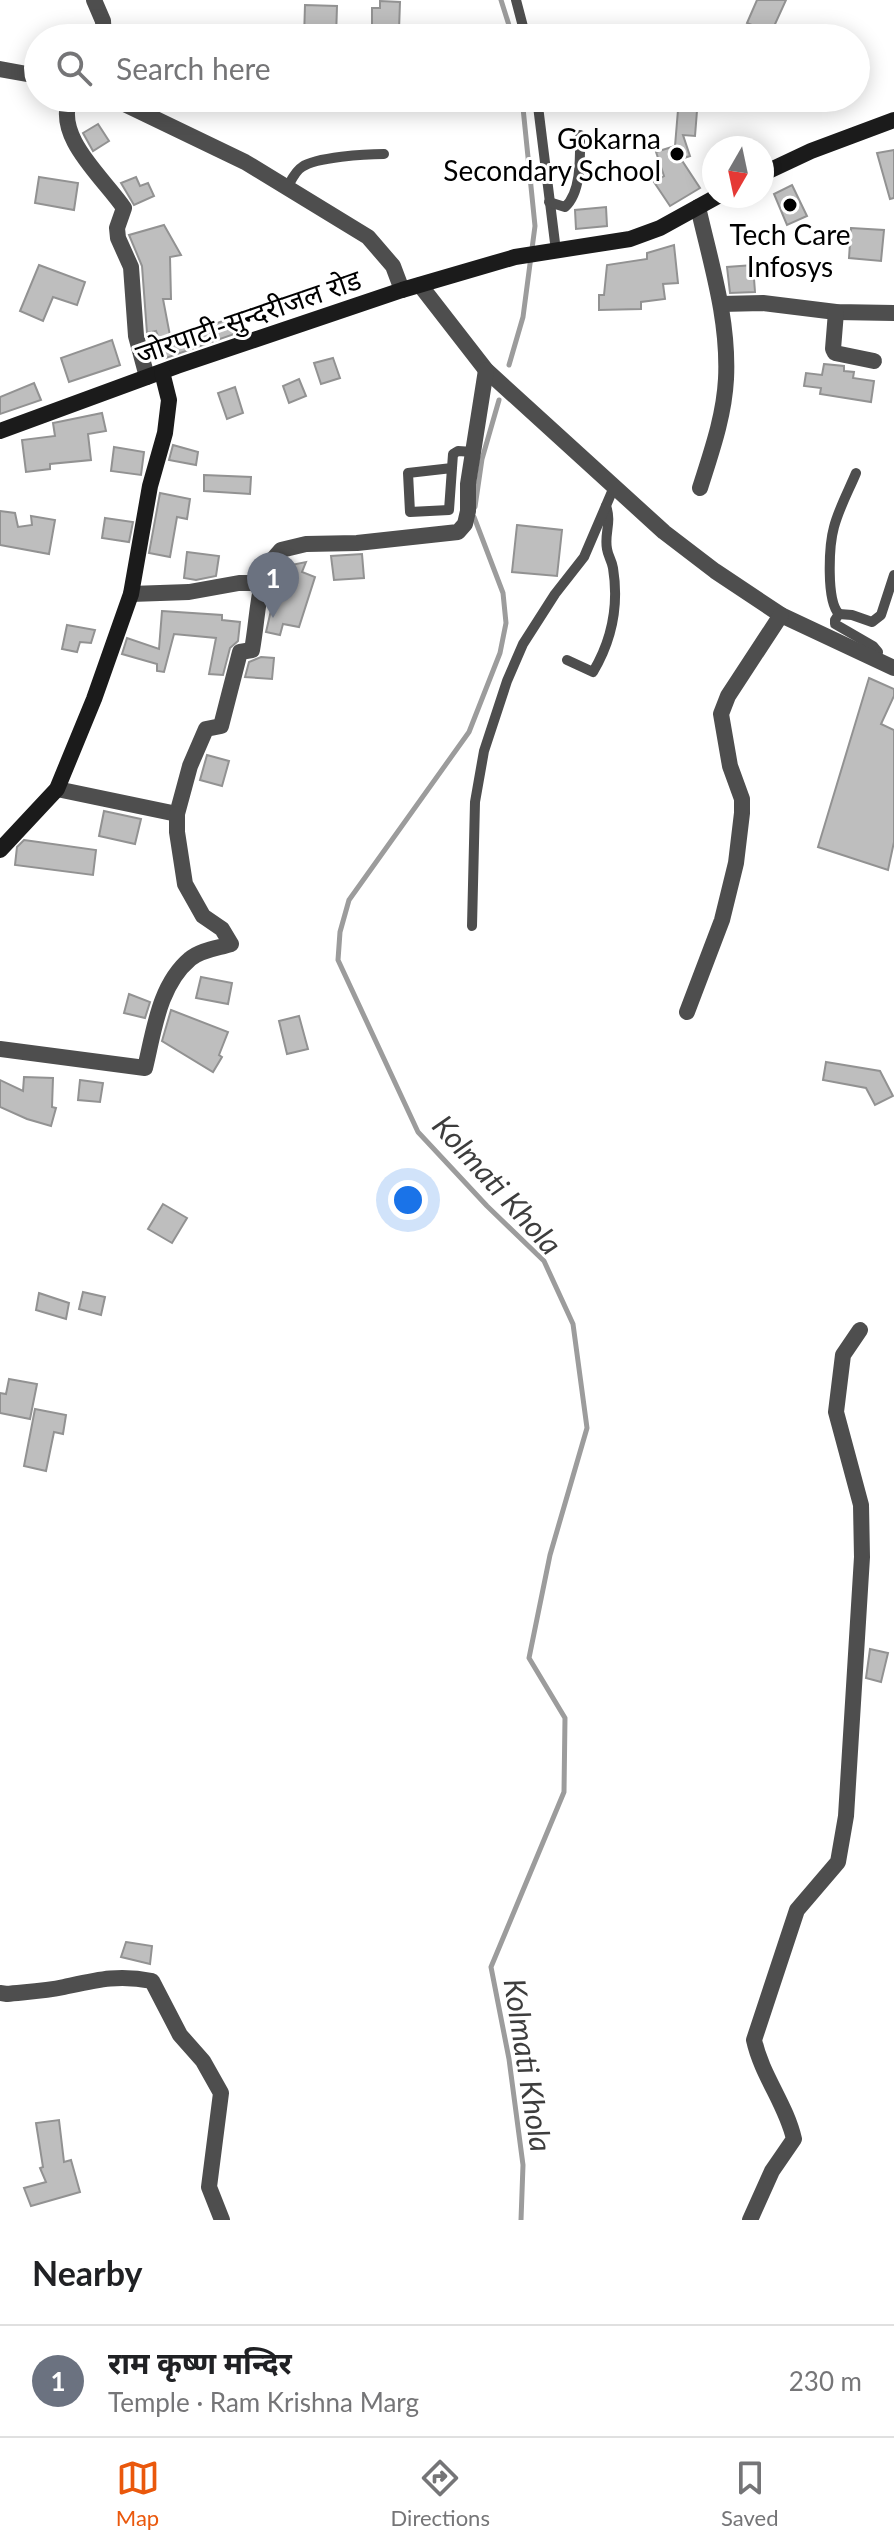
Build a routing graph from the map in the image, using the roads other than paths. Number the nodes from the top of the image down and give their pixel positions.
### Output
1 (94, 0) edge
2 (516, 0) edge
3 (103, 24) edge
4 (522, 24) edge
5 (0, 69) edge
6 (24, 73) edge
7 (66, 112) edge
8 (141, 112) edge
9 (539, 112) edge
10 (894, 120) edge
11 (580, 135) dead end
12 (384, 154) dead end
13 (774, 168) edge
14 (287, 188) junction
15 (549, 202) junction
16 (702, 205) edge
17 (698, 207) junction
18 (551, 251) junction
19 (420, 285) junction
20 (402, 290) junction
21 (721, 304) junction
22 (836, 312) junction
23 (894, 313) edge
24 (874, 361) dead end
25 (486, 370) junction
26 (154, 375) junction
27 (0, 431) edge
28 (473, 452) junction
29 (452, 468) junction
30 (856, 473) dead end
31 (614, 487) junction
32 (700, 488) dead end
33 (606, 506) junction
34 (894, 575) edge
35 (262, 583) junction
36 (131, 594) junction
37 (839, 614) junction
38 (781, 615) junction
39 (567, 660) dead end
40 (876, 660) junction
41 (894, 668) edge
42 (57, 789) junction
43 (177, 814) junction
44 (0, 850) edge
45 (472, 926) dead end
46 (687, 1012) dead end
47 (0, 1049) edge
48 (860, 1330) dead end
49 (0, 1993) edge
50 (222, 2220) edge
51 (750, 2220) edge

1 - 3 street
2 - 4 lane
5 - 6 street
7 - 26 street
8 - 14 street
9 - 15 lane
10 - 13 main road
11 - 15 lane
12 - 14 lane
14 - 20 street
15 - 18 lane
16 - 17 main road, जोरपाटी-सुन्दरीजल रोड
17 - 18 main road, जोरपाटी-सुन्दरीजल रोड
17 - 21 street
18 - 19 main road, जोरपाटी-सुन्दरीजल रोड
19 - 20 main road, जोरपाटी-सुन्दरीजल रोड
19 - 25 street
20 - 26 main road, जोरपाटी-सुन्दरीजल रोड
21 - 22 street
21 - 32 street
22 - 23 street
22 - 24 street
25 - 28 street
25 - 31 street
26 - 27 main road, जोरपाटी-सुन्दरीजल रोड
26 - 36 main road
28 - 29 lane
28 - 35 street
29 - 29 lane
30 - 37 lane
31 - 33 lane
31 - 38 street
33 - 39 lane
33 - 45 lane
34 - 37 lane
35 - 36 street
35 - 43 street
36 - 42 main road
37 - 40 lane
38 - 40 street
38 - 46 street
40 - 41 street
42 - 43 street
42 - 44 main road
43 - 47 street
48 - 51 street
49 - 50 street

